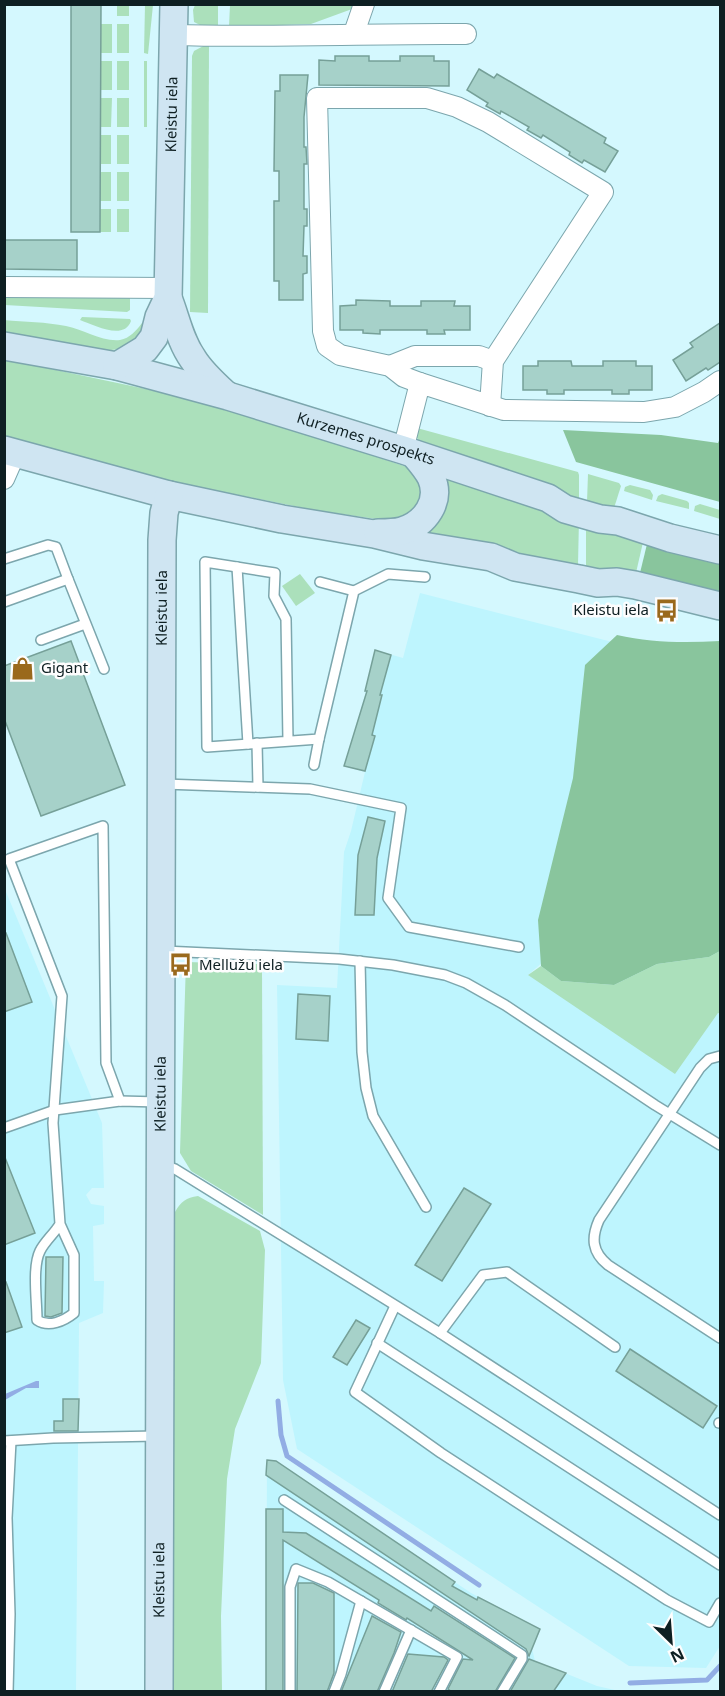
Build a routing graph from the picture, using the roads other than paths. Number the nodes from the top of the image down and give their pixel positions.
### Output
1 (174, 4) edge
2 (364, 4) edge
3 (354, 33) junction
4 (466, 34) dead end
5 (173, 35) junction
6 (4, 288) edge
7 (168, 293) junction
8 (4, 346) edge
9 (493, 361) junction
10 (117, 366) junction
11 (390, 366) junction
12 (720, 381) edge
13 (420, 383) junction
14 (228, 396) junction
15 (490, 406) junction
16 (10, 452) edge
17 (409, 452) junction
18 (4, 479) edge
19 (169, 495) junction
20 (374, 534) junction
21 (720, 550) edge
22 (4, 559) edge
23 (237, 567) junction
24 (425, 577) dead end
25 (68, 579) junction
26 (320, 582) dead end
27 (354, 591) junction
28 (4, 602) edge
29 (720, 606) edge
30 (85, 624) junction
31 (42, 639) dead end
32 (104, 669) dead end
33 (319, 739) junction
34 (288, 741) junction
35 (252, 743) junction
36 (314, 765) dead end
37 (162, 784) junction
38 (258, 787) junction
39 (519, 947) dead end
40 (161, 951) junction
41 (360, 961) junction
42 (720, 1056) edge
43 (120, 1101) junction
44 (161, 1102) junction
45 (55, 1110) junction
46 (670, 1113) junction
47 (4, 1128) edge
48 (720, 1145) edge
49 (161, 1164) junction
50 (426, 1207) dead end
51 (60, 1224) junction
52 (395, 1306) junction
53 (440, 1333) junction
54 (720, 1338) edge
55 (377, 1343) junction
56 (615, 1347) dead end
57 (160, 1436) junction
58 (8, 1441) edge
59 (284, 1500) dead end
60 (720, 1515) edge
61 (720, 1565) edge
62 (361, 1601) junction
63 (720, 1603) edge
64 (411, 1630) junction
65 (8, 1692) edge
66 (159, 1692) edge
67 (290, 1692) edge
68 (334, 1692) edge
69 (384, 1692) edge
70 (439, 1692) edge
71 (502, 1692) edge

1 - 5 main road, Kleistu iela
2 - 3 street
3 - 4 street
3 - 5 street
5 - 7 main road, Kleistu iela
6 - 7 street
7 - 10 main road, Kleistu iela
7 - 14 main road, Kleistu iela
8 - 10 main road, Kurzemes prospekts
9 - 11 street
9 - 11 street
9 - 15 street
10 - 14 main road, Kurzemes prospekts
11 - 13 street
12 - 15 street
13 - 15 street
13 - 17 street
14 - 17 main road, Kurzemes prospekts
16 - 18 street
16 - 19 main road
17 - 20 main road
17 - 21 main road, Kurzemes prospekts
19 - 20 main road
19 - 37 main road, Kleistu iela
20 - 29 main road
22 - 25 lane
23 - 34 lane
23 - 35 lane
23 - 35 lane
24 - 27 lane
25 - 28 lane
25 - 30 lane
26 - 27 lane
27 - 33 lane
30 - 31 lane
30 - 32 lane
33 - 34 lane
33 - 36 lane
34 - 35 lane
35 - 38 lane
37 - 38 lane
37 - 40 main road, Kleistu iela
38 - 39 lane
40 - 41 lane
40 - 44 main road, Kleistu iela
41 - 46 lane
41 - 50 lane
42 - 46 lane
43 - 44 lane
43 - 45 lane
43 - 45 lane
44 - 49 main road, Kleistu iela
45 - 47 lane
45 - 51 lane
46 - 48 lane
46 - 54 lane
49 - 52 lane
49 - 57 main road, Kleistu iela
51 - 51 lane
52 - 53 lane
52 - 55 lane
53 - 56 lane
53 - 60 lane
55 - 61 lane
55 - 63 lane
57 - 58 lane
57 - 66 main road, Kleistu iela
58 - 65 lane
59 - 71 lane
62 - 64 lane
62 - 67 lane
62 - 68 lane
64 - 69 lane
64 - 70 lane

